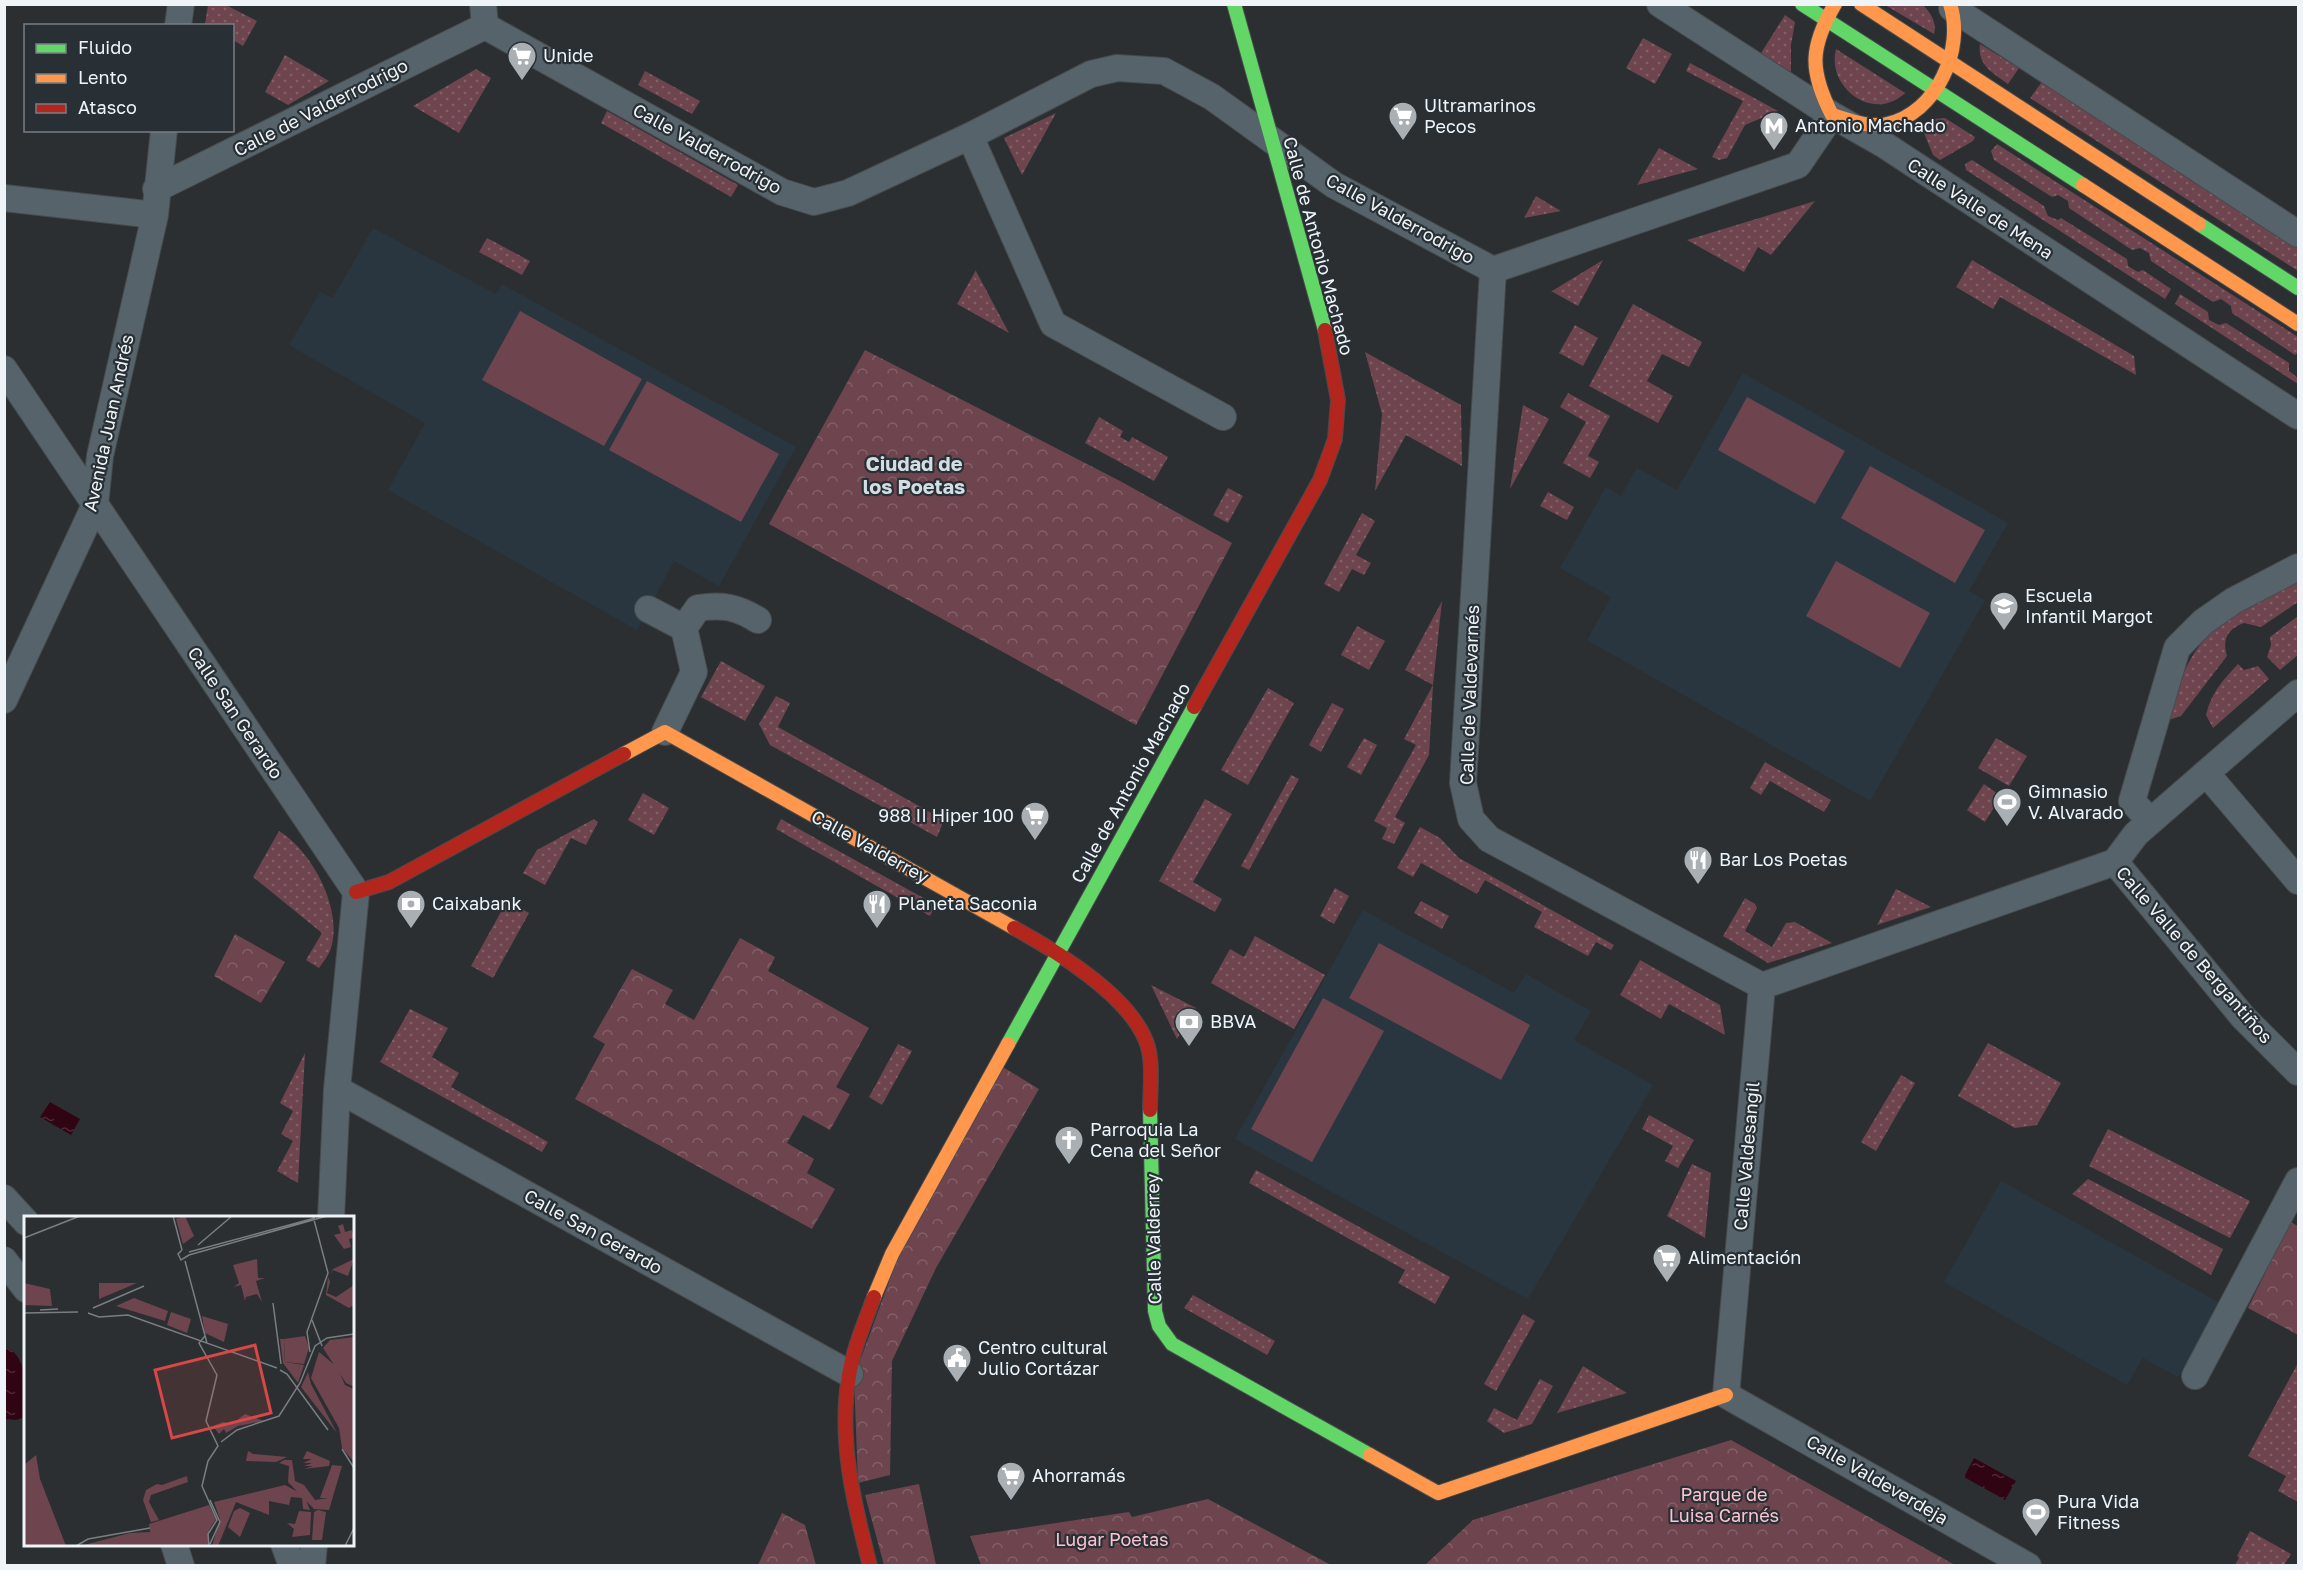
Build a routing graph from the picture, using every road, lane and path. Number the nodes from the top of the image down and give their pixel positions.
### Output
1 (181, 4) edge
2 (1234, 4) edge
3 (1660, 4) edge
4 (1802, 4) edge
5 (1835, 4) edge
6 (1861, 4) edge
7 (1951, 6) edge
8 (484, 15) edge
9 (1826, 20) junction
10 (178, 24) edge
11 (1950, 61) junction
12 (1934, 90) junction
13 (1832, 116) junction
14 (164, 132) edge
15 (970, 136) junction
16 (1271, 141) junction
17 (156, 189) junction
18 (4, 198) edge
19 (155, 215) junction
20 (2298, 234) edge
21 (1493, 270) junction
22 (2298, 288) edge
23 (2298, 324) edge
24 (4, 369) edge
25 (2298, 416) edge
26 (1223, 417) dead end
27 (95, 505) junction
28 (2298, 567) edge
29 (648, 609) dead end
30 (749, 614) dead end
31 (684, 628) junction
32 (2298, 693) edge
33 (4, 700) edge
34 (664, 732) junction
35 (2206, 773) junction
36 (2150, 821) junction
37 (2115, 862) junction
38 (2298, 881) edge
39 (355, 899) junction
40 (1058, 952) junction
41 (1762, 986) junction
42 (2298, 1072) edge
43 (337, 1089) junction
44 (2298, 1181) edge
45 (4, 1198) edge
46 (331, 1216) edge
47 (24, 1220) edge
48 (4, 1260) edge
49 (24, 1286) edge
50 (850, 1374) junction
51 (2195, 1376) dead end
52 (1726, 1395) junction
53 (174, 1546) edge
54 (284, 1546) edge
55 (314, 1546) edge
56 (181, 1566) edge
57 (292, 1566) edge
58 (312, 1566) edge
59 (870, 1566) edge
60 (2028, 1566) edge

1 - 10 street
2 - 16 street, Calle de Antonio Machado
3 - 13 street, Calle Valle de Mena
4 - 9 street
5 - 9 street
6 - 11 street
7 - 11 street
7 - 20 street
8 - 15 street, Calle Valderrodrigo
8 - 17 street, Calle de Valderrodrigo
9 - 12 street
9 - 13 street
11 - 12 street
11 - 22 street
12 - 13 street
12 - 23 street
13 - 21 street, Calle Valderrodrigo
13 - 25 street, Calle Valle de Mena
14 - 17 street, Avenida Juan Andrés
15 - 16 street, Calle Valderrodrigo
15 - 26 street
16 - 21 street, Calle Valderrodrigo
16 - 40 street, Calle de Antonio Machado
17 - 19 street, Avenida Juan Andrés
18 - 19 street
19 - 27 street, Avenida Juan Andrés
21 - 41 street, Calle de Valdevarnés
24 - 27 street, Calle San Gerardo
27 - 33 street, Avenida Juan Andrés
27 - 39 street, Calle San Gerardo
28 - 36 street
29 - 31 street
30 - 31 street
31 - 34 street
32 - 35 street, Calle Valle de Bergantiños
34 - 39 street
34 - 40 street, Calle Valderrey
35 - 36 street, Calle Valle de Bergantiños
35 - 38 street
36 - 37 street, Calle Valle de Bergantiños
37 - 41 street
37 - 42 street, Calle Valle de Bergantiños
39 - 43 street
40 - 50 street, Calle de Antonio Machado
40 - 52 street, Calle Valderrey
41 - 52 street, Calle Valdesangil
43 - 46 street
43 - 50 street, Calle San Gerardo
44 - 51 street
45 - 47 street
48 - 49 street
50 - 59 street, Calle de Antonio Machado
52 - 60 street, Calle Valdeverdeja
53 - 56 street
54 - 57 street
55 - 58 street

